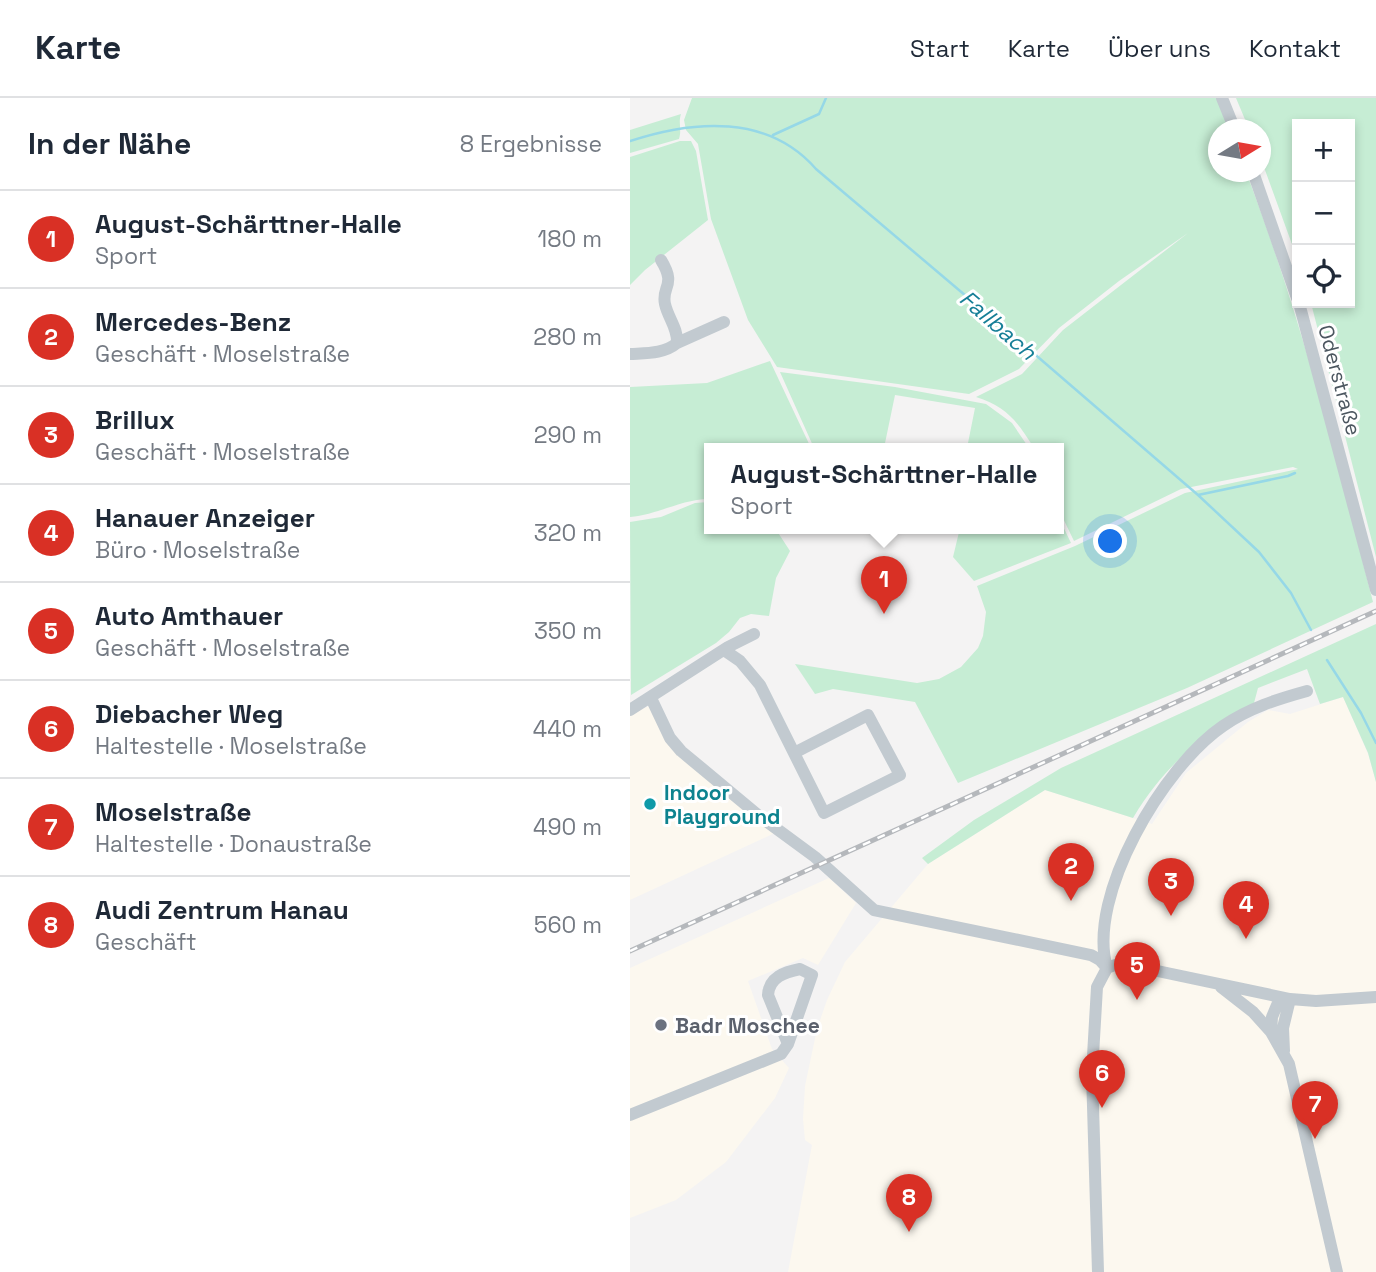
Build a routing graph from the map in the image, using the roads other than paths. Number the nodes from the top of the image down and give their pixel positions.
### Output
1 (1222, 98) edge
2 (1231, 119) edge
3 (1256, 182) edge
4 (661, 260) dead end
5 (1292, 284) edge
6 (1300, 308) edge
7 (724, 322) dead end
8 (677, 343) junction
9 (630, 354) edge
10 (1376, 590) edge
11 (754, 634) dead end
12 (724, 650) junction
13 (1307, 691) dead end
14 (651, 698) junction
15 (630, 709) edge
16 (794, 753) junction
17 (1107, 968) junction
18 (1216, 982) junction
19 (1376, 997) edge
20 (1290, 999) junction
21 (1272, 1032) junction
22 (788, 1044) junction
23 (1285, 1054) junction
24 (630, 1115) edge
25 (1098, 1272) edge
26 (1337, 1272) edge

1 - 2 street
3 - 5 street
4 - 8 street
6 - 10 street, Oderstraße
7 - 8 street
8 - 9 street
11 - 12 street
12 - 14 street
12 - 16 street
13 - 17 street
14 - 15 street
14 - 17 street
16 - 16 street
17 - 18 street
17 - 25 street
18 - 20 street
18 - 21 street
19 - 20 street
20 - 21 street
20 - 23 street
21 - 23 street
22 - 22 street
22 - 24 street
23 - 26 street

